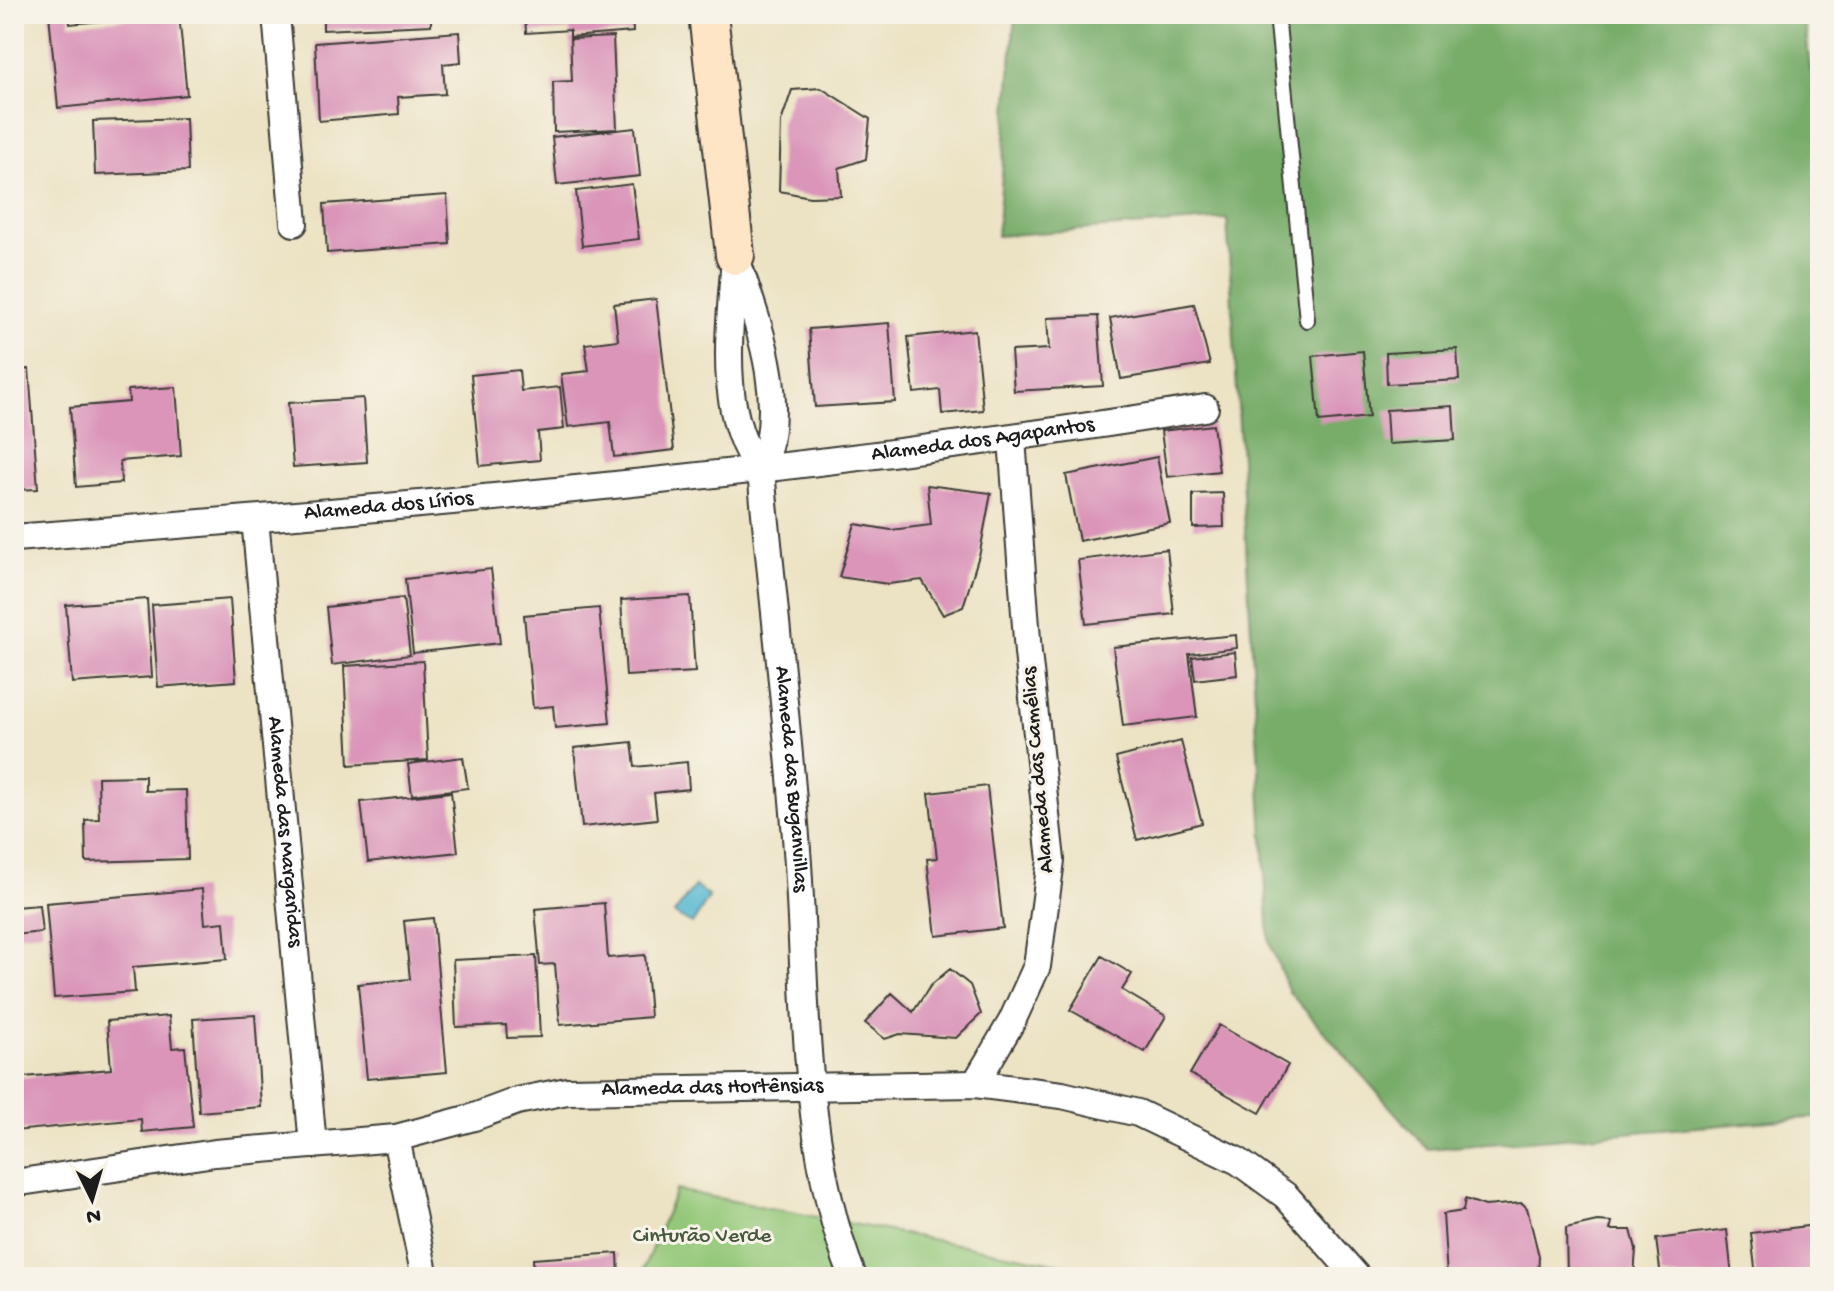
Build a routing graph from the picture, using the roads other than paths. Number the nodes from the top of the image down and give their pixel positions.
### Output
1 (276, 14) edge
2 (708, 14) edge
3 (1277, 14) edge
4 (294, 223) dead end
5 (735, 255) junction
6 (1307, 320) dead end
7 (1205, 408) dead end
8 (1012, 439) junction
9 (761, 471) junction
10 (255, 519) junction
11 (14, 538) edge
12 (975, 1084) junction
13 (813, 1088) junction
14 (396, 1138) junction
15 (313, 1145) junction
16 (14, 1183) edge
17 (425, 1277) edge
18 (853, 1277) edge
19 (1357, 1277) edge

1 - 4 street
2 - 5 street
3 - 6 lane
5 - 9 street, Alameda das Buganvillas
5 - 9 street, Alameda das Buganvillas
7 - 8 street, Alameda dos Agapantos
8 - 9 street, Alameda dos Agapantos
8 - 12 street, Alameda das Camélias
9 - 10 street, Alameda dos Lírios
9 - 13 street, Alameda das Buganvillas
10 - 11 street, Alameda dos Lírios
10 - 15 street, Alameda das Margaridas
12 - 13 street, Alameda das Hortênsias
12 - 19 street, Alameda das Hortênsias
13 - 14 street, Alameda das Hortênsias
13 - 18 street, Alameda das Buganvillas
14 - 15 street, Alameda das Hortênsias
14 - 17 street
15 - 16 street, Alameda das Hortênsias

